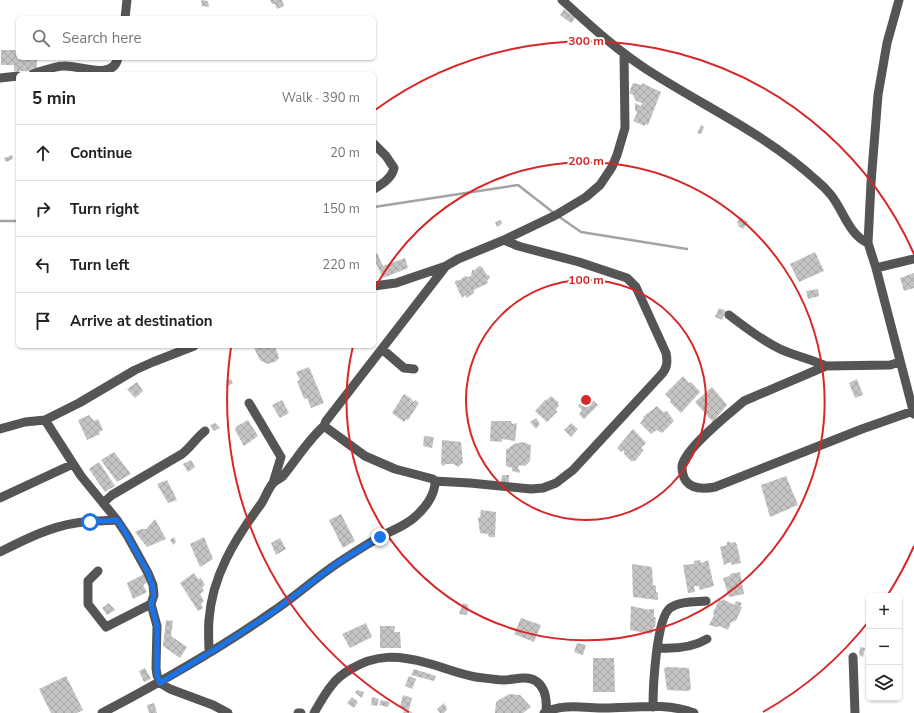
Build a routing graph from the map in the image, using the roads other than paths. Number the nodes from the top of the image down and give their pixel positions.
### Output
1 (127, 0) edge
2 (562, 0) edge
3 (899, 0) edge
4 (126, 16) edge
5 (624, 54) junction
6 (117, 60) edge
7 (41, 72) edge
8 (16, 76) edge
9 (0, 78) edge
10 (376, 146) edge
11 (376, 188) edge
12 (504, 240) junction
13 (868, 243) junction
14 (914, 259) edge
15 (446, 266) junction
16 (876, 268) junction
17 (376, 284) edge
18 (729, 315) dead end
19 (189, 348) edge
20 (382, 349) junction
21 (900, 362) junction
22 (826, 366) junction
23 (414, 369) dead end
24 (249, 403) dead end
25 (914, 413) edge
26 (45, 420) junction
27 (324, 426) junction
28 (0, 429) edge
29 (205, 431) dead end
30 (73, 464) junction
31 (434, 481) junction
32 (273, 483) junction
33 (0, 498) edge
34 (103, 503) junction
35 (117, 520) junction
36 (0, 552) edge
37 (98, 571) dead end
38 (706, 602) dead end
39 (151, 604) junction
40 (707, 640) dead end
41 (658, 648) junction
42 (209, 653) junction
43 (853, 657) dead end
44 (160, 683) junction
45 (653, 707) junction
46 (545, 712) edge
47 (102, 713) edge
48 (228, 713) edge
49 (314, 713) edge
50 (694, 713) edge
51 (855, 713) edge

1 - 4 street
2 - 5 street
3 - 13 street
5 - 12 street
5 - 13 street
6 - 7 street
8 - 9 street
10 - 11 street
12 - 15 street
12 - 31 street
13 - 16 street
14 - 16 street
15 - 17 street
15 - 20 street
16 - 21 street
18 - 22 street
19 - 26 street
20 - 23 street
20 - 27 street
21 - 22 street
21 - 25 street
22 - 25 street
24 - 32 street
26 - 28 street
26 - 30 street
27 - 31 street
27 - 32 street
29 - 34 street
30 - 33 street
30 - 34 street
31 - 42 street
32 - 42 street
34 - 35 street
35 - 36 street
35 - 39 street
37 - 39 street
38 - 41 street
39 - 44 street
40 - 41 street
41 - 45 street
42 - 44 street
43 - 51 street
44 - 47 street
44 - 48 street
45 - 46 street
45 - 50 street
46 - 49 street

